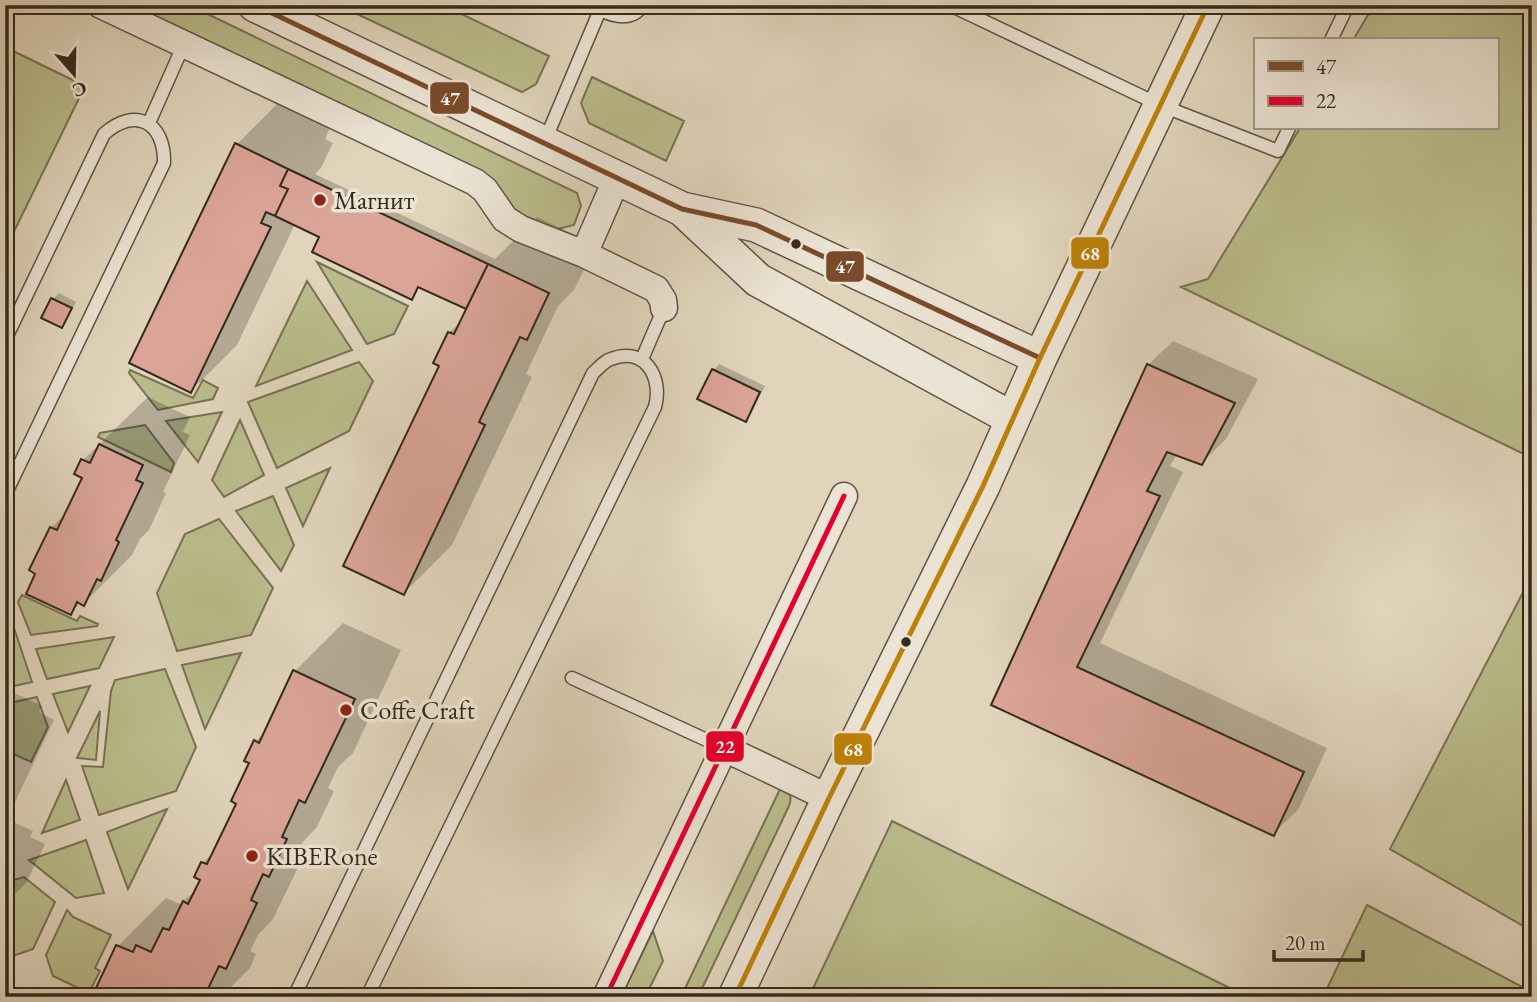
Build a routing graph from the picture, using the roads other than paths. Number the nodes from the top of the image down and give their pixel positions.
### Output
1 (101, 5) edge
2 (255, 5) edge
3 (643, 5) edge
4 (950, 5) edge
5 (1208, 5) edge
6 (1348, 5) edge
7 (595, 8) edge
8 (1332, 38) edge
9 (184, 44) junction
10 (1160, 105) junction
11 (149, 122) junction
12 (1288, 130) edge
13 (543, 143) junction
14 (617, 178) junction
15 (682, 209) junction
16 (584, 254) junction
17 (664, 308) joint
18 (5, 340) edge
19 (1040, 358) junction
20 (642, 359) junction
21 (1013, 419) junction
22 (5, 495) edge
23 (844, 496) dead end
24 (572, 678) dead end
25 (724, 748) junction
26 (829, 798) junction
27 (294, 997) edge
28 (367, 997) edge
29 (606, 997) edge
30 (734, 997) edge

1 - 9 street
2 - 13 street
3 - 7 lane
4 - 10 lane
5 - 10 street
6 - 8 lane
7 - 13 lane
9 - 11 lane
9 - 16 street
10 - 12 lane
10 - 19 street
11 - 18 lane
11 - 22 lane
13 - 14 street
14 - 15 street
14 - 16 street
15 - 19 street
15 - 21 street
16 - 17 street
17 - 20 lane
19 - 21 street
20 - 27 lane
20 - 28 lane
21 - 26 street
23 - 25 street
24 - 25 lane
25 - 26 street
25 - 29 street
26 - 30 street

